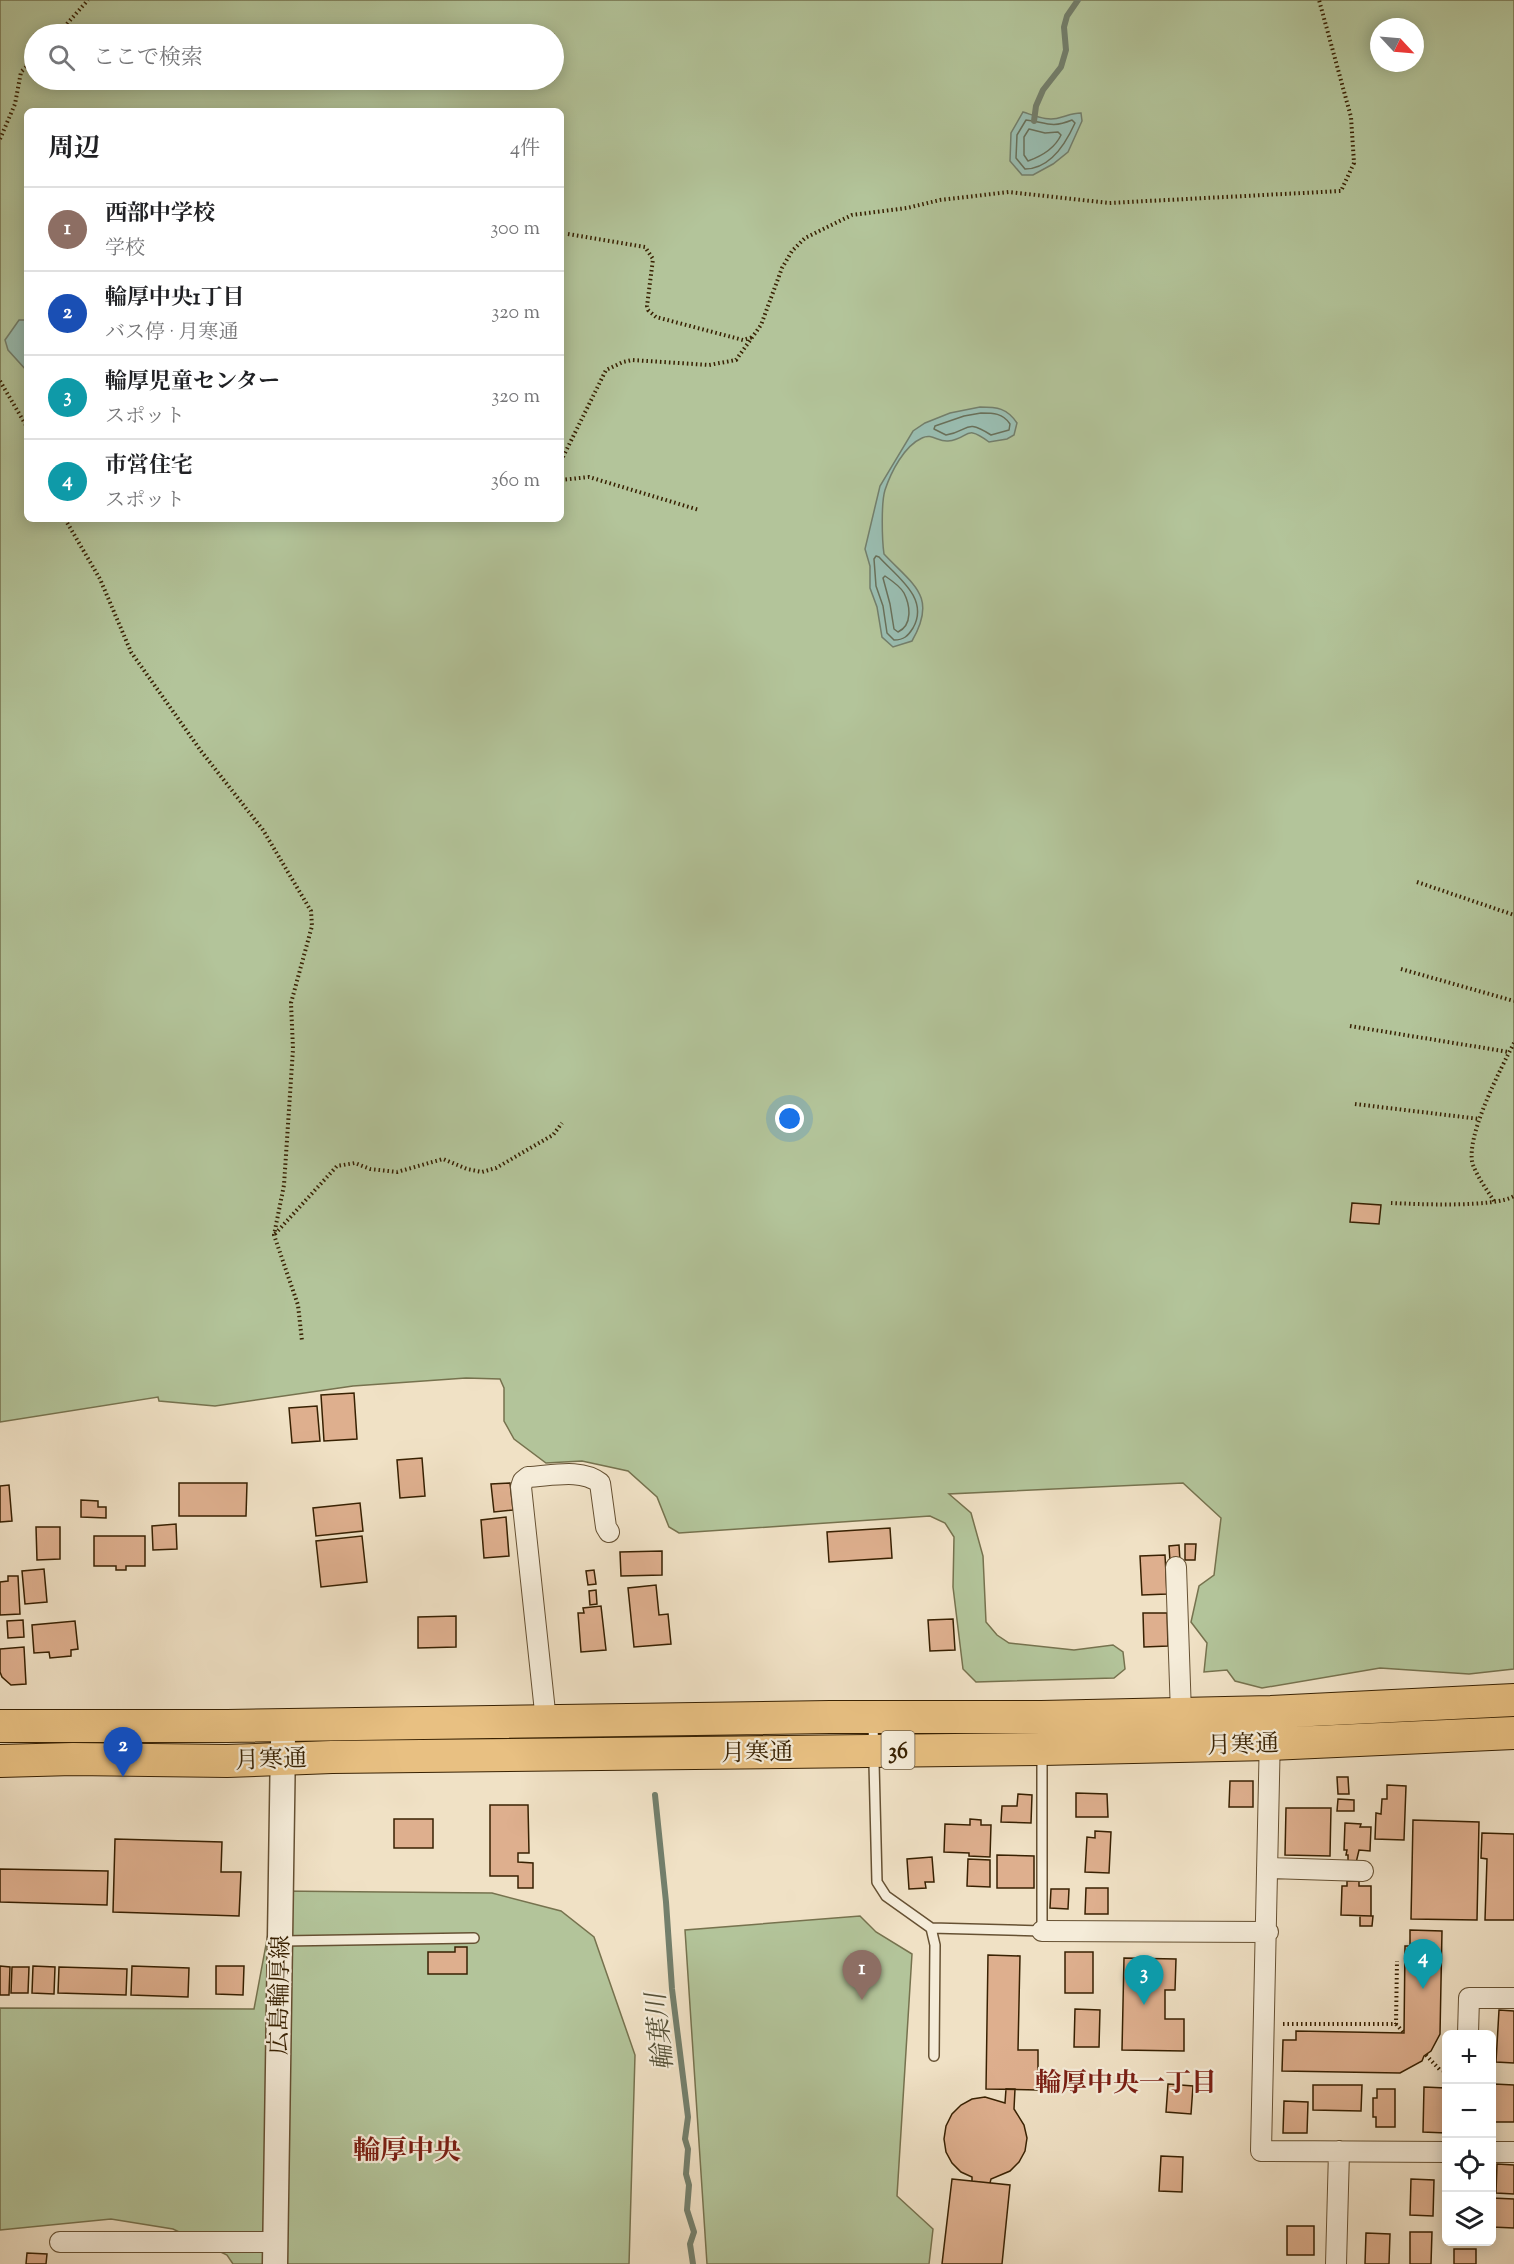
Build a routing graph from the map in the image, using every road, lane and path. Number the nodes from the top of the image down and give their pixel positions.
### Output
1 (88, 0) edge
2 (1319, 0) edge
3 (67, 24) edge
4 (24, 69) edge
5 (0, 139) edge
6 (568, 234) dead end
7 (753, 336) junction
8 (0, 381) edge
9 (24, 422) edge
10 (564, 455) edge
11 (564, 480) edge
12 (699, 510) dead end
13 (67, 522) edge
14 (1417, 882) dead end
15 (1514, 915) edge
16 (1401, 969) dead end
17 (1514, 1001) edge
18 (1350, 1026) dead end
19 (1514, 1043) edge
20 (1509, 1052) junction
21 (1355, 1104) dead end
22 (1480, 1119) junction
23 (562, 1124) dead end
24 (1514, 1196) edge
25 (1494, 1201) junction
26 (1391, 1203) dead end
27 (274, 1235) junction
28 (302, 1341) dead end
29 (609, 1533) dead end
30 (1176, 1568) dead end
31 (1514, 1700) edge
32 (1271, 1712) junction
33 (1181, 1714) junction
34 (873, 1717) junction
35 (546, 1721) junction
36 (283, 1725) junction
37 (0, 1726) edge
38 (1042, 1733) junction
39 (1514, 1733) edge
40 (1270, 1744) junction
41 (874, 1751) junction
42 (282, 1758) junction
43 (0, 1761) edge
44 (1268, 1868) junction
45 (1363, 1871) dead end
46 (931, 1928) junction
47 (1042, 1931) junction
48 (1268, 1932) junction
49 (474, 1938) dead end
50 (280, 1941) junction
51 (1397, 1961) dead end
52 (1514, 1998) edge
53 (1265, 2024) junction
54 (1396, 2024) junction
55 (1468, 2030) edge
56 (1404, 2032) dead end
57 (1426, 2055) dead end
58 (934, 2056) dead end
59 (1442, 2070) edge
60 (1339, 2151) junction
61 (1442, 2152) edge
62 (1496, 2152) edge
63 (1514, 2152) edge
64 (60, 2242) dead end
65 (276, 2253) edge
66 (1336, 2264) edge

1 - 3 path
2 - 7 path
4 - 5 path
6 - 7 path
7 - 10 path
8 - 9 path
11 - 12 path
13 - 27 path
14 - 15 path
16 - 17 path
18 - 20 path
19 - 20 path
20 - 22 path
21 - 22 path
22 - 25 path
23 - 27 path
24 - 25 path
25 - 26 path
27 - 28 path
29 - 35 street
30 - 33 street
31 - 32 highway, 月寒通 / 36
32 - 33 highway, 月寒通 / 36
32 - 40 street
33 - 38 highway, 月寒通 / 36
34 - 35 highway, 月寒通 / 36
34 - 38 highway, 月寒通 / 36
34 - 41 lane
35 - 36 highway, 月寒通 / 36
36 - 37 highway, 月寒通 / 36
36 - 42 street, 広島輪厚線
38 - 40 highway, 月寒通 / 36
38 - 41 highway, 月寒通 / 36
38 - 47 lane
39 - 40 highway, 月寒通 / 36
40 - 44 street
41 - 42 highway, 月寒通 / 36
41 - 46 lane
42 - 43 highway, 月寒通 / 36
42 - 50 street, 広島輪厚線
44 - 45 street
44 - 48 street
46 - 47 lane
46 - 58 lane
47 - 48 street
48 - 53 street
49 - 50 lane
50 - 65 street, 広島輪厚線
51 - 54 path
52 - 55 street
53 - 54 path
53 - 60 street
54 - 56 path
57 - 59 path
60 - 61 street
60 - 66 street
62 - 63 street
64 - 65 street

